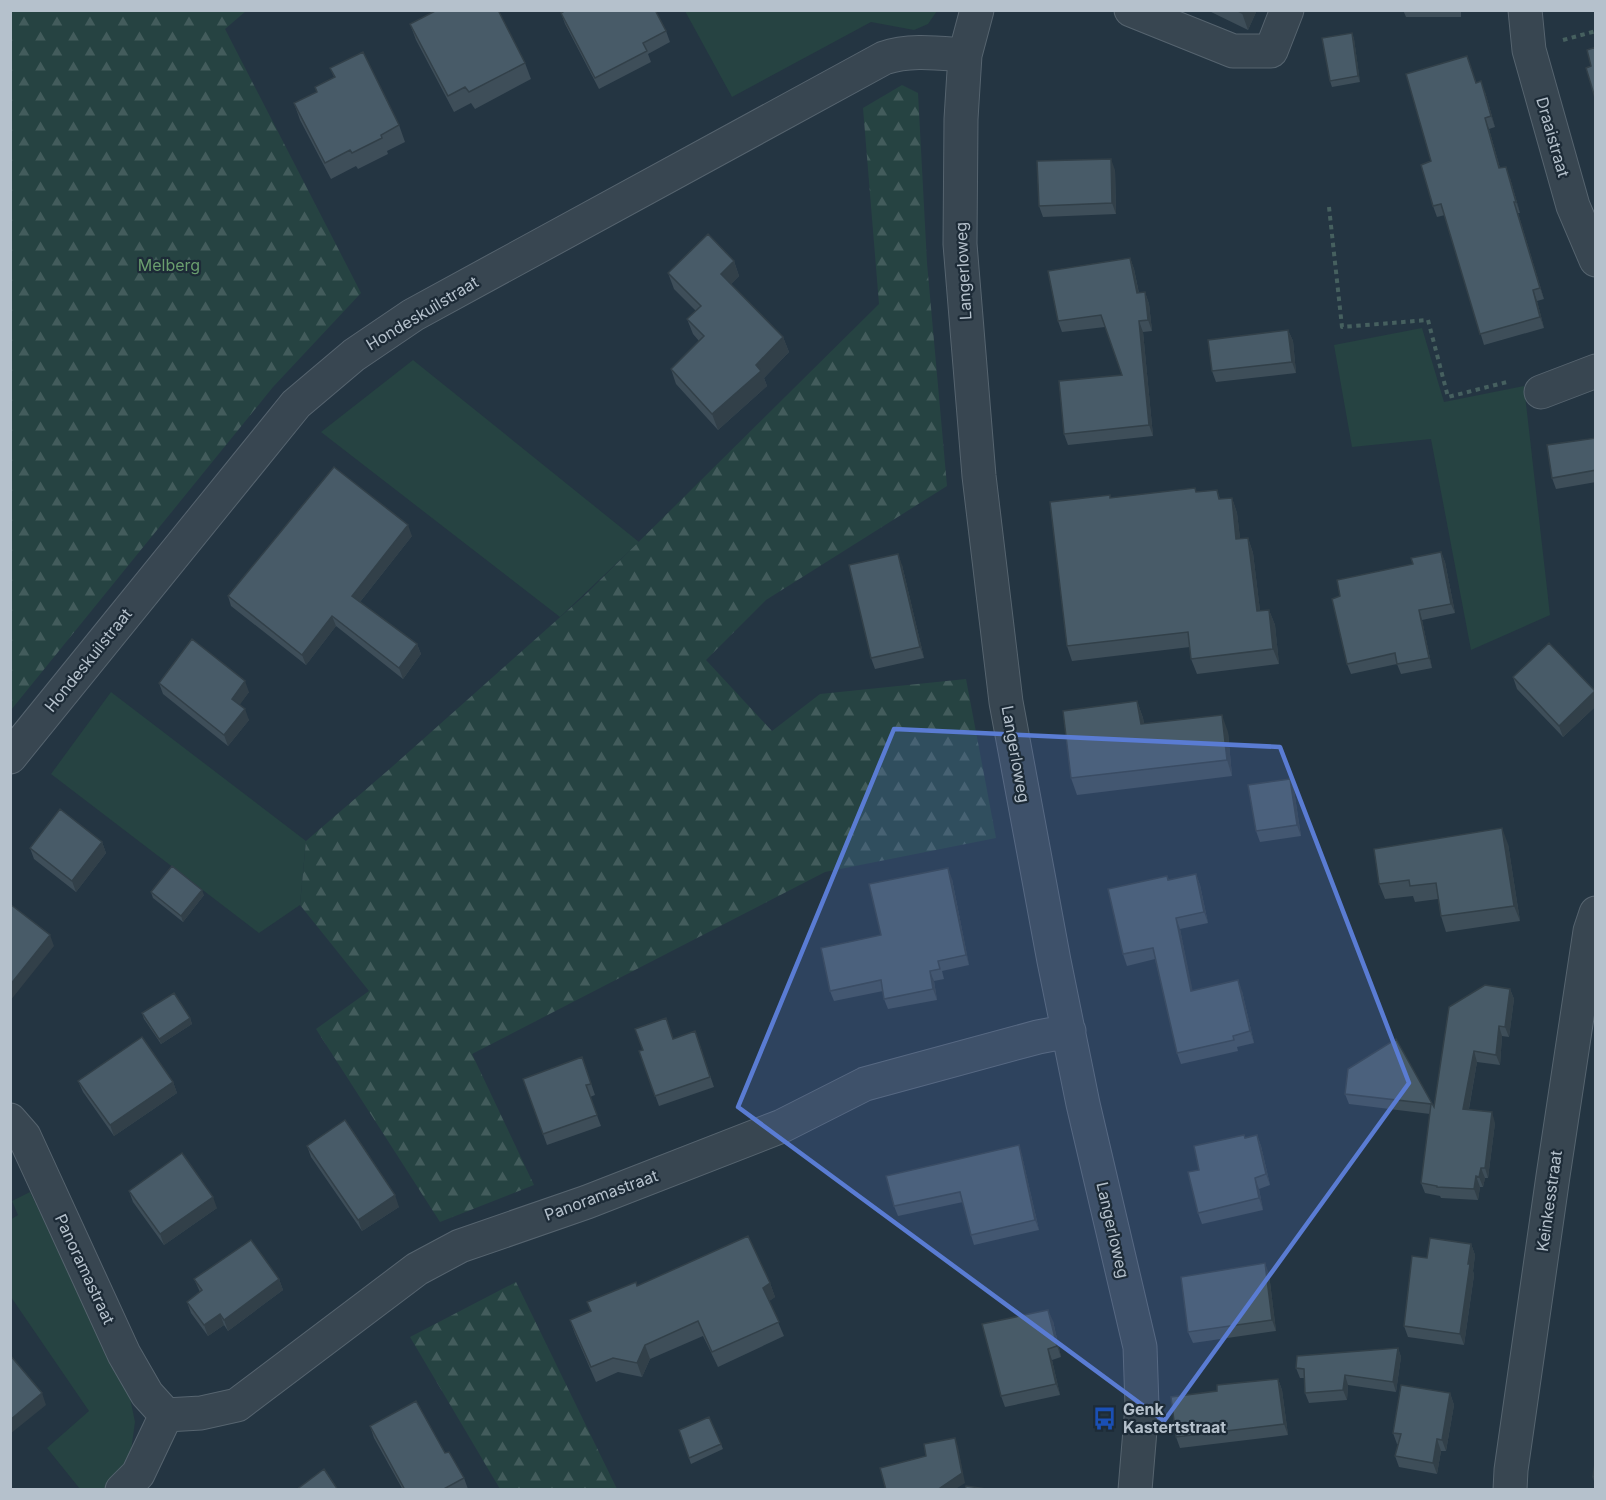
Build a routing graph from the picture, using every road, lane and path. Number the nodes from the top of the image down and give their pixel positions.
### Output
1 (977, 10) edge
2 (1131, 10) edge
3 (1287, 10) edge
4 (1526, 10) edge
5 (1596, 31) edge
6 (1562, 41) dead end
7 (965, 55) junction
8 (1329, 207) dead end
9 (1596, 260) edge
10 (1596, 371) edge
11 (1527, 387) joint
12 (10, 758) edge
13 (1596, 913) edge
14 (1069, 1031) junction
15 (10, 1120) edge
16 (166, 1414) junction
17 (122, 1490) edge
18 (1136, 1490) edge
19 (1510, 1490) edge

1 - 7 street, Langerloweg
2 - 3 street
4 - 9 street, Draaistraat
5 - 6 path
7 - 12 street, Hondeskuilstraat
7 - 14 street, Langerloweg
8 - 11 path
10 - 11 street
13 - 19 street, Keinkesstraat
14 - 16 street, Panoramastraat
14 - 18 street, Langerloweg
15 - 16 street, Panoramastraat
16 - 17 street

